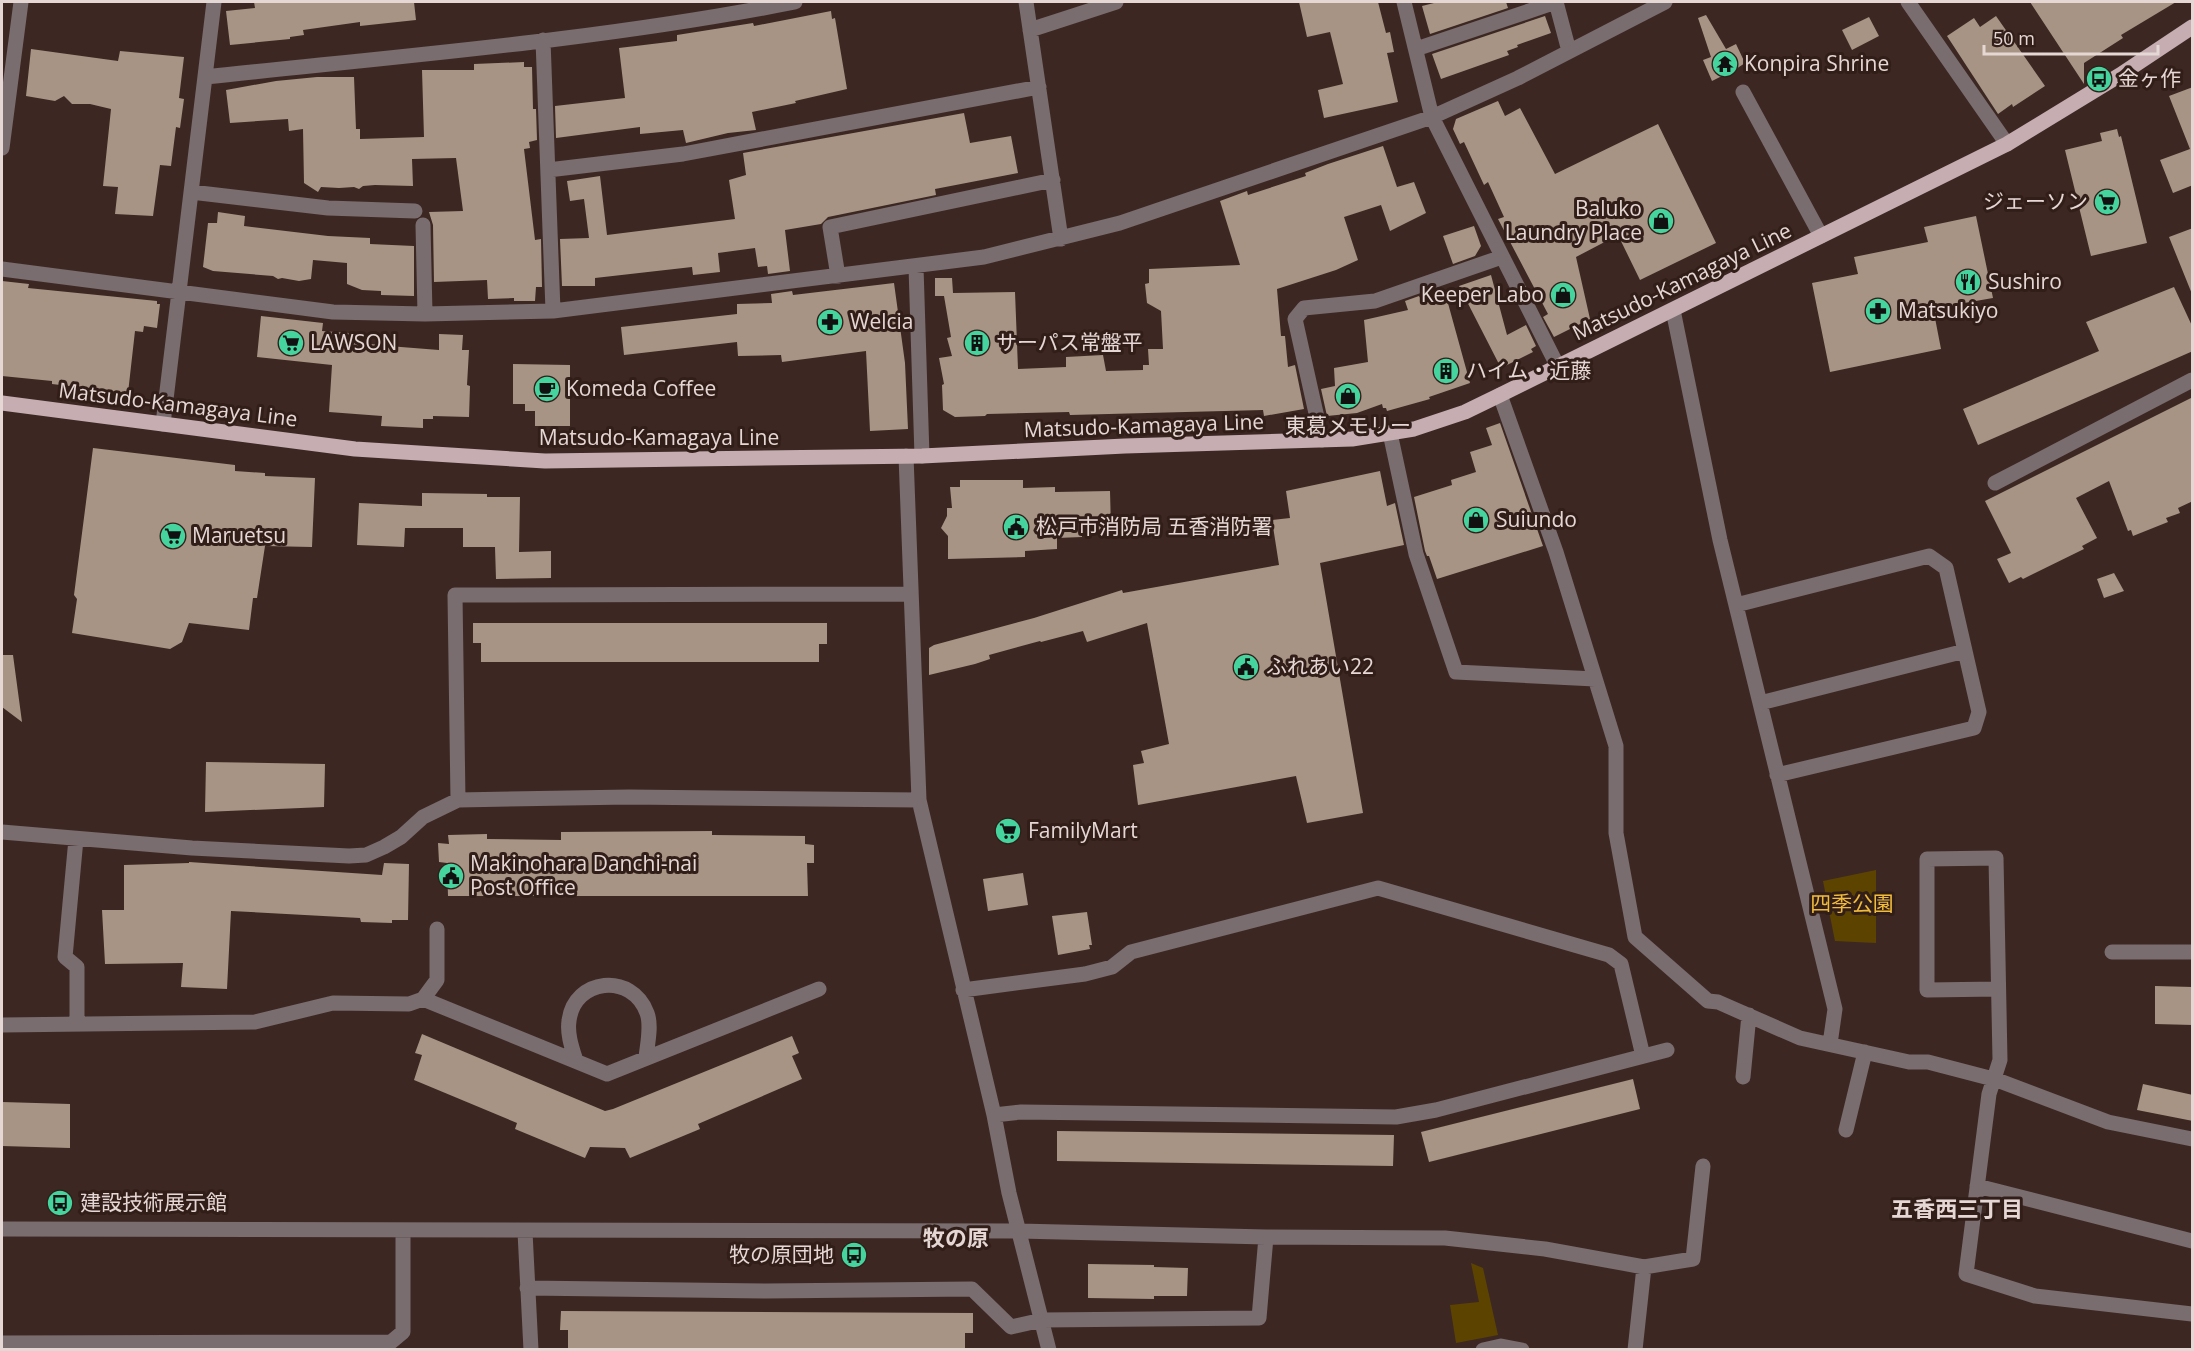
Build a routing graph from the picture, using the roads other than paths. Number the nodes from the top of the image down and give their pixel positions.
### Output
1 (21, 2) edge
2 (214, 2) edge
3 (795, 2) edge
4 (1026, 2) edge
5 (1116, 2) edge
6 (1556, 2) edge
7 (1665, 2) edge
8 (1908, 2) edge
9 (1409, 3) edge
10 (743, 7) edge
11 (2193, 27) edge
12 (1030, 30) junction
13 (543, 40) junction
14 (1416, 49) junction
15 (1569, 51) junction
16 (205, 77) junction
17 (6, 85) edge
18 (1039, 87) junction
19 (1743, 92) dead end
20 (1432, 117) junction
21 (2007, 144) junction
22 (2, 148) edge
23 (548, 170) junction
24 (1053, 180) junction
25 (191, 192) junction
26 (415, 211) dead end
27 (423, 225) dead end
28 (1821, 236) junction
29 (1061, 239) junction
30 (1502, 257) junction
31 (916, 267) junction
32 (2, 269) edge
33 (838, 276) junction
34 (179, 291) junction
35 (1674, 310) junction
36 (553, 311) junction
37 (425, 314) junction
38 (1558, 367) junction
39 (2193, 380) edge
40 (1500, 395) junction
41 (2, 403) edge
42 (163, 424) junction
43 (1390, 433) junction
44 (1322, 440) junction
45 (906, 456) junction
46 (922, 456) junction
47 (1995, 483) dead end
48 (910, 594) junction
49 (1736, 605) junction
50 (1965, 651) junction
51 (1595, 679) junction
52 (1760, 702) junction
53 (1778, 775) junction
54 (458, 800) junction
55 (919, 800) junction
56 (2, 832) edge
57 (76, 839) junction
58 (437, 929) dead end
59 (2112, 952) dead end
60 (2193, 952) edge
61 (819, 989) dead end
62 (1998, 989) junction
63 (963, 990) junction
64 (423, 999) junction
65 (1749, 1015) junction
66 (77, 1023) junction
67 (2, 1025) edge
68 (1830, 1044) junction
69 (1667, 1050) dead end
70 (1864, 1052) junction
71 (1643, 1056) junction
72 (646, 1058) junction
73 (576, 1061) junction
74 (1743, 1077) dead end
75 (1993, 1079) junction
76 (994, 1115) junction
77 (1846, 1130) dead end
78 (2193, 1138) edge
79 (1703, 1166) dead end
80 (1977, 1186) junction
81 (2, 1229) edge
82 (403, 1231) junction
83 (1019, 1231) junction
84 (525, 1232) junction
85 (1266, 1237) junction
86 (2193, 1241) edge
87 (1644, 1268) junction
88 (527, 1288) junction
89 (2193, 1314) edge
90 (1042, 1320) junction
91 (2, 1343) edge
92 (531, 1350) edge
93 (1049, 1350) edge
94 (1483, 1350) edge
95 (1522, 1350) edge
96 (1635, 1350) edge

1 - 17 street
2 - 16 street
3 - 10 street
4 - 12 street
5 - 12 street
6 - 14 street
6 - 15 street
7 - 15 street
8 - 21 street
9 - 14 street
10 - 13 street
11 - 21 main road, Matsudo-Kamagaya Line
12 - 18 street
13 - 16 street
13 - 23 street
14 - 20 street
15 - 20 street
16 - 25 street
17 - 22 street
18 - 23 street
18 - 24 street
19 - 28 street
20 - 29 street
20 - 30 street
21 - 28 main road, Matsudo-Kamagaya Line
23 - 36 street
24 - 29 street
24 - 33 street
25 - 26 street
25 - 34 street
27 - 37 street
28 - 35 main road, Matsudo-Kamagaya Line
29 - 31 street
30 - 38 street
30 - 44 street
31 - 33 street
31 - 46 street
32 - 34 street
33 - 36 street
34 - 37 street
34 - 42 street
35 - 38 main road, Matsudo-Kamagaya Line
35 - 49 street
36 - 37 street
38 - 40 main road, Matsudo-Kamagaya Line
39 - 47 street
40 - 43 main road, Matsudo-Kamagaya Line
40 - 51 street
41 - 42 main road, Matsudo-Kamagaya Line
42 - 45 main road, Matsudo-Kamagaya Line
43 - 44 main road, Matsudo-Kamagaya Line
43 - 51 street
44 - 46 main road, Matsudo-Kamagaya Line
45 - 46 main road, Matsudo-Kamagaya Line
45 - 48 street
48 - 54 street
48 - 55 street
49 - 50 street
49 - 52 street
50 - 52 street
50 - 53 street
51 - 65 street
52 - 53 street
53 - 68 street
54 - 55 street
54 - 57 street
55 - 63 street
56 - 57 street
57 - 66 street
58 - 64 street
59 - 60 street
61 - 72 street
62 - 62 street
62 - 75 street
63 - 71 street
63 - 76 street
64 - 66 street
64 - 73 street
65 - 68 street
65 - 74 street
66 - 67 street
68 - 70 street
69 - 71 street
70 - 75 street
70 - 77 street
71 - 76 street
72 - 73 street
72 - 73 street
75 - 78 street
75 - 80 street
76 - 83 street
79 - 87 street
80 - 86 street
80 - 89 street
81 - 82 street
82 - 84 street
82 - 91 street
83 - 84 street
83 - 85 street
83 - 90 street
84 - 88 street
85 - 87 street
85 - 90 street
87 - 96 street
88 - 90 street
88 - 92 street
90 - 93 street
94 - 95 street

